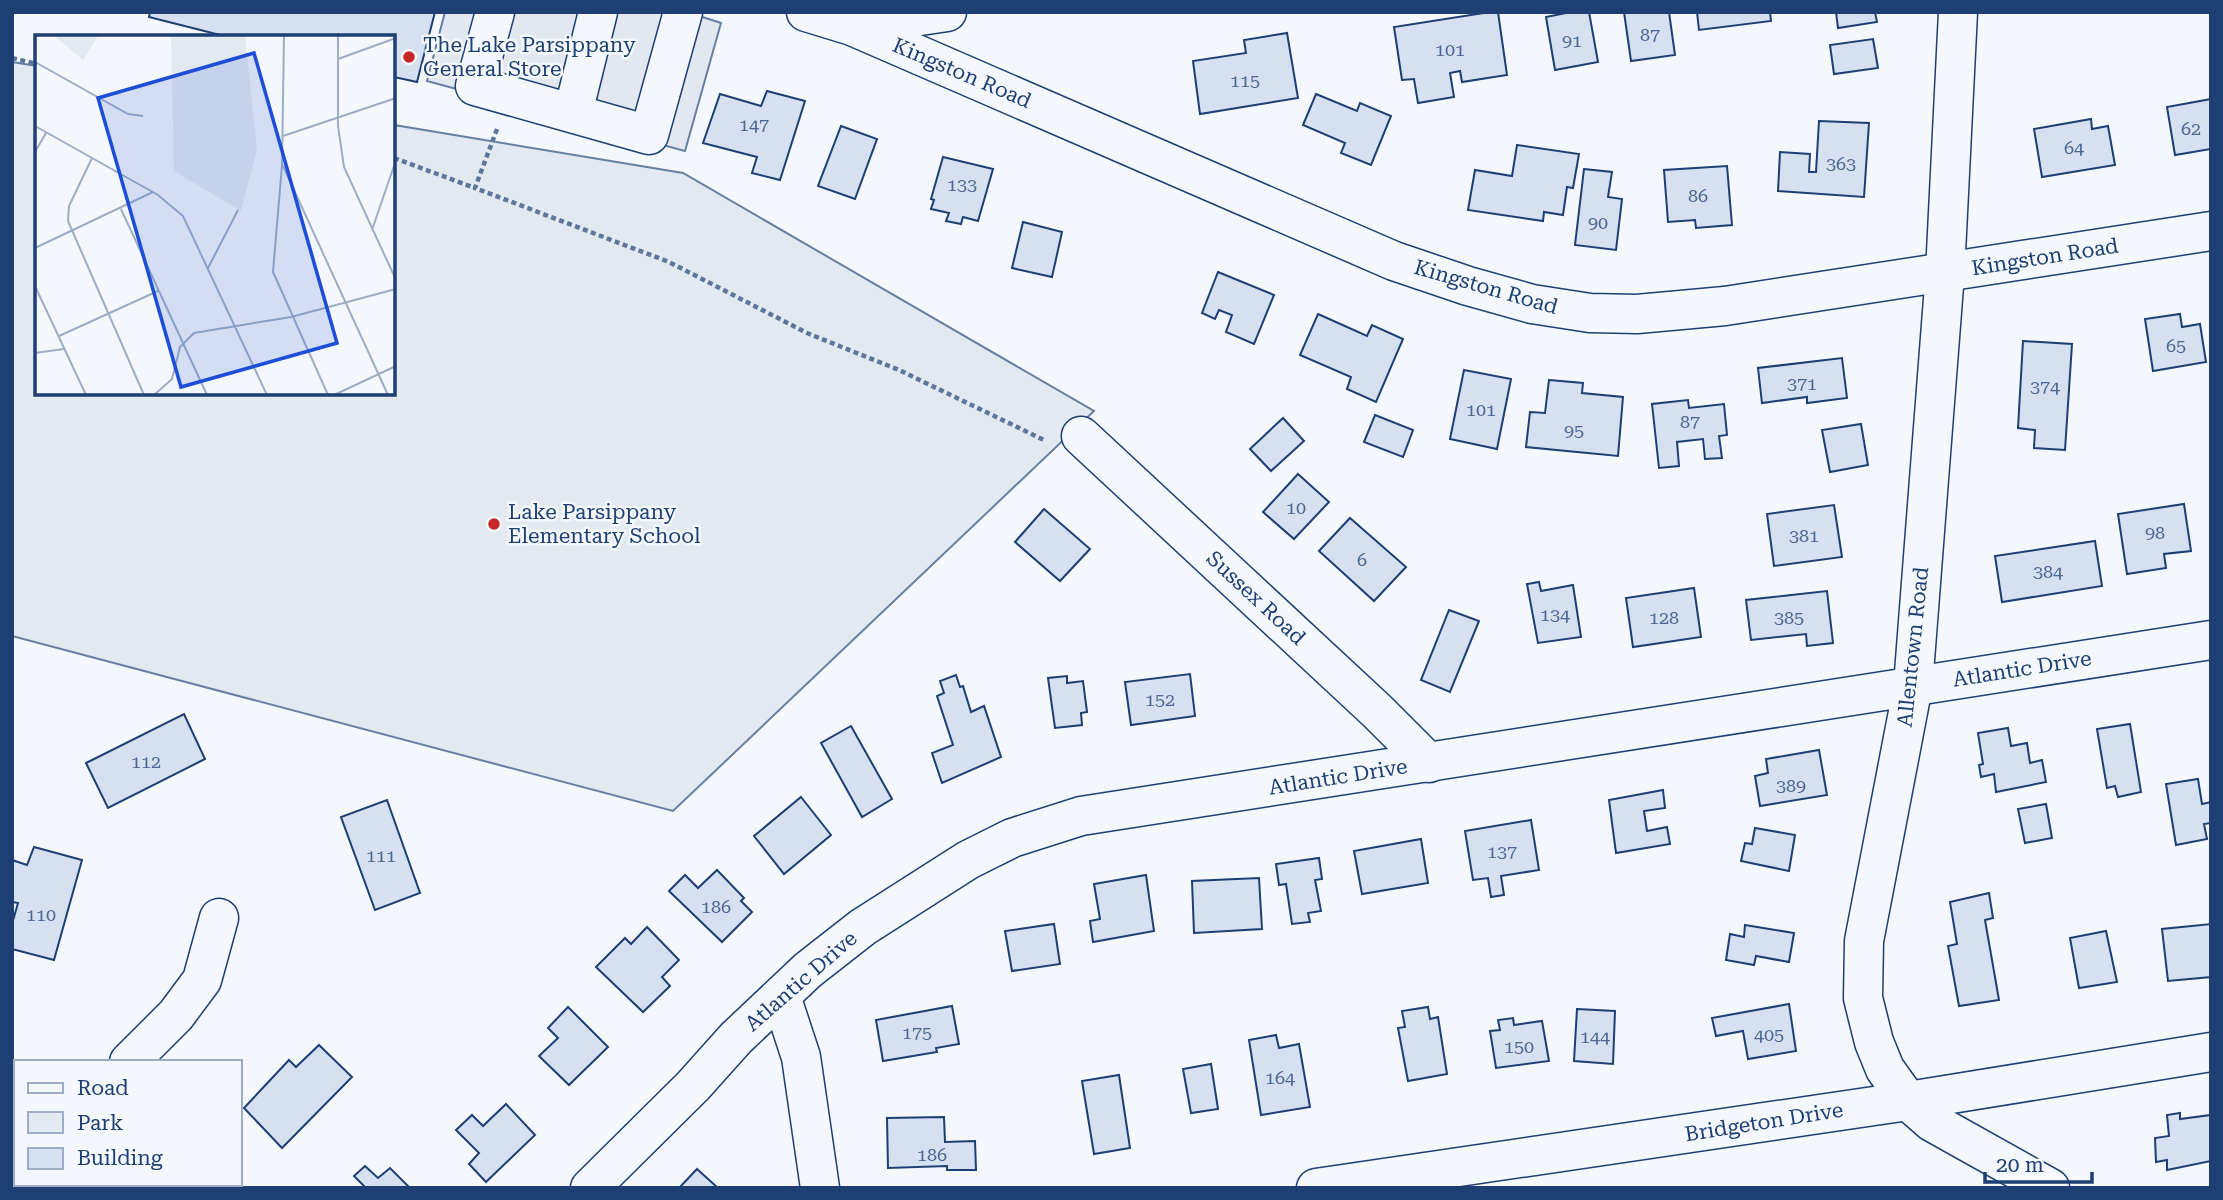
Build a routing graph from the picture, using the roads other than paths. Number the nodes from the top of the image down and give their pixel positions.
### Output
1 (495, 12) edge
2 (598, 12) edge
3 (683, 12) edge
4 (806, 12) edge
5 (947, 12) edge
6 (1958, 12) edge
7 (852, 26) junction
8 (573, 113) junction
9 (2211, 231) edge
10 (1945, 273) junction
11 (1081, 436) road end
12 (2211, 640) edge
13 (1913, 686) junction
14 (1429, 763) junction
15 (219, 918) dead end
16 (781, 996) junction
17 (2211, 1052) edge
18 (131, 1060) edge
19 (1908, 1101) junction
20 (1492, 1176) edge
21 (590, 1188) edge
22 (820, 1188) edge
23 (1316, 1188) edge
24 (2050, 1188) edge

1 - 8 street
2 - 8 street
3 - 8 street
4 - 7 street, Kingston Road
5 - 7 street
6 - 10 street, Allentown Road
7 - 10 street, Kingston Road
9 - 10 street, Kingston Road
10 - 13 street, Allentown Road
11 - 14 street, Sussex Road
12 - 13 street, Atlantic Drive
13 - 14 street, Atlantic Drive
13 - 19 street, Allentown Road
14 - 16 street, Atlantic Drive
15 - 18 street
16 - 21 street, Atlantic Drive
16 - 22 street
17 - 19 street, Bridgeton Drive
19 - 20 street, Bridgeton Drive
19 - 24 street, Allentown Road
20 - 23 street, Bridgeton Drive

